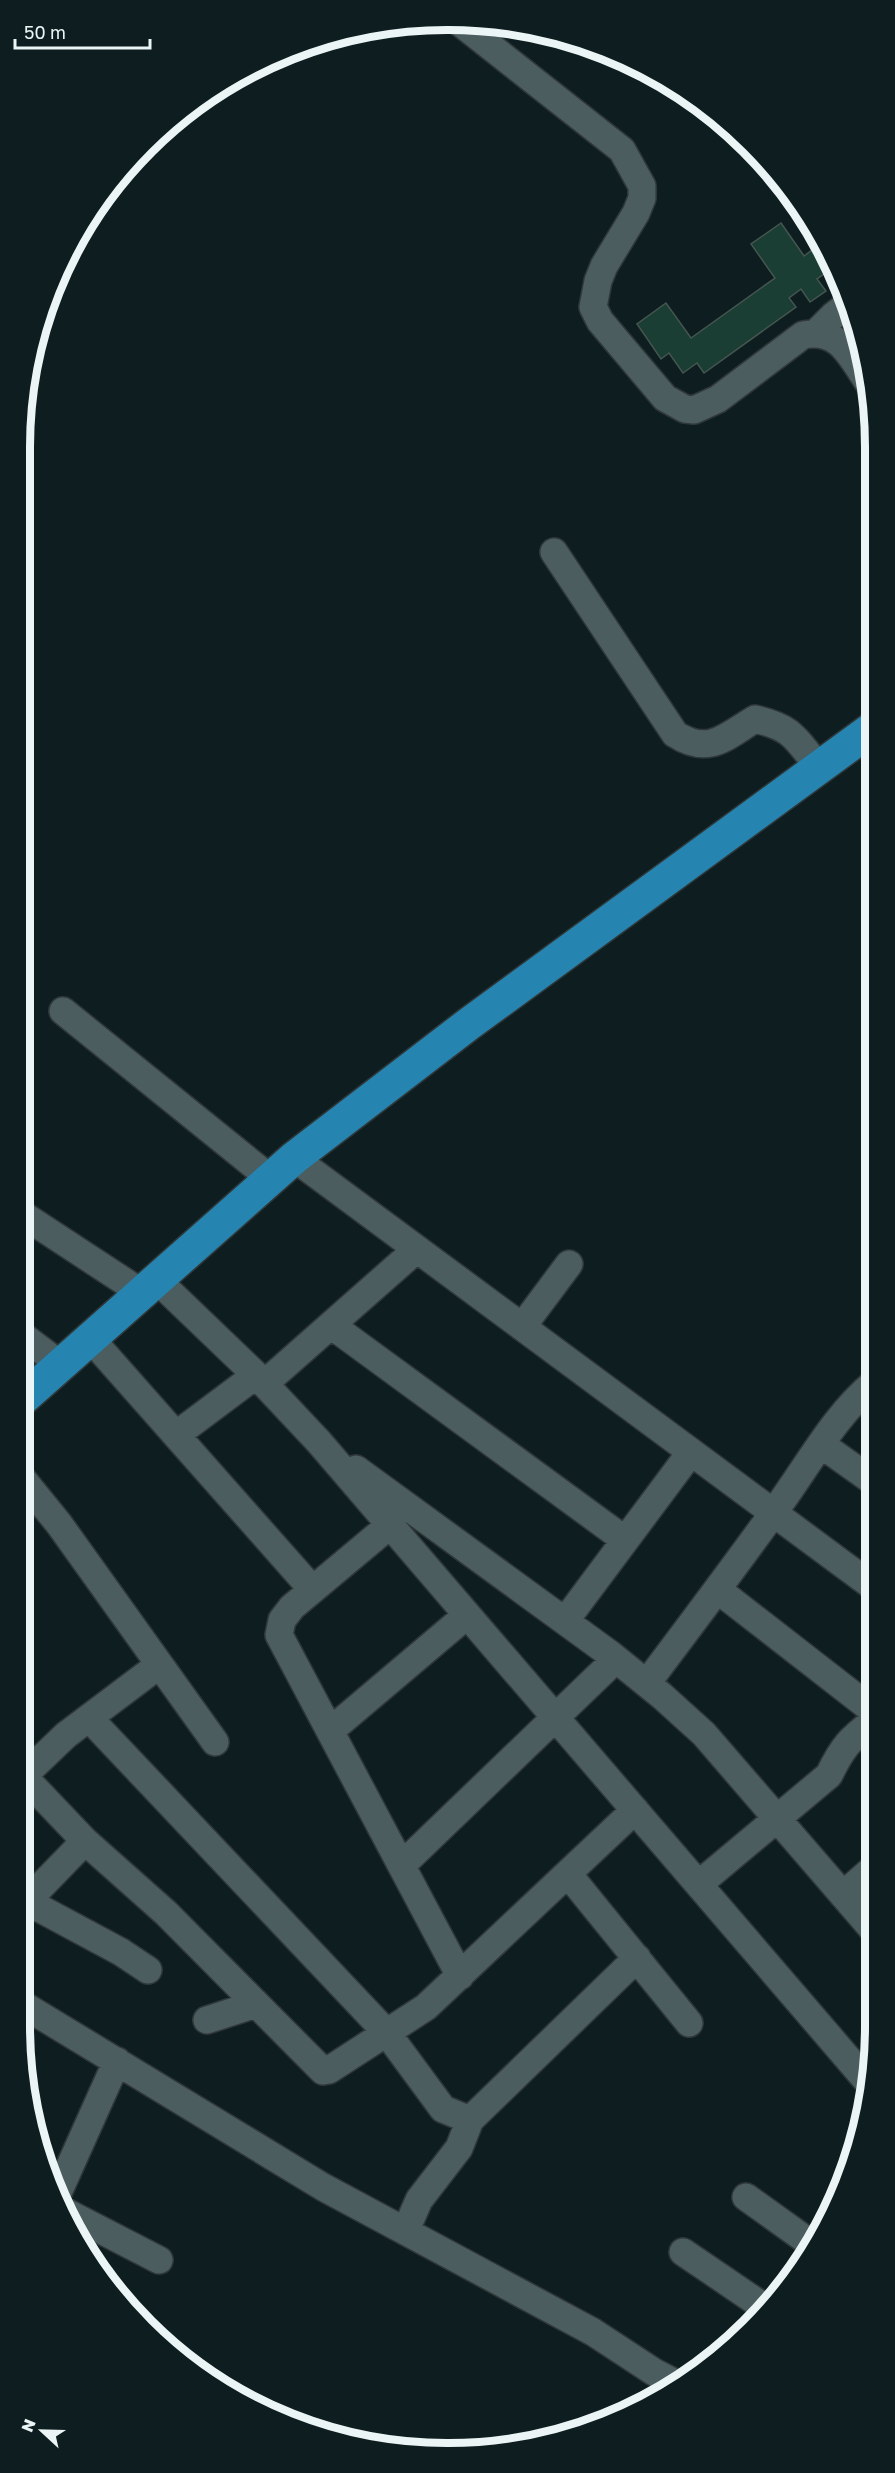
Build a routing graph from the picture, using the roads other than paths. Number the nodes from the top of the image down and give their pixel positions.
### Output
1 (471, 31) edge
2 (842, 309) edge
3 (817, 332) junction
4 (857, 366) edge
5 (554, 552) dead end
6 (865, 734) edge
7 (818, 766) junction
8 (63, 1011) dead end
9 (282, 1168) junction
10 (30, 1219) edge
11 (417, 1249) junction
12 (569, 1264) dead end
13 (150, 1286) junction
14 (331, 1325) junction
15 (522, 1327) junction
16 (91, 1339) junction
17 (30, 1342) edge
18 (61, 1365) junction
19 (260, 1380) junction
20 (30, 1392) edge
21 (865, 1392) edge
22 (176, 1435) junction
23 (319, 1442) junction
24 (822, 1445) junction
25 (691, 1452) junction
26 (865, 1476) edge
27 (30, 1488) edge
28 (773, 1513) junction
29 (390, 1525) junction
30 (625, 1540) junction
31 (865, 1581) edge
32 (312, 1589) junction
33 (718, 1590) junction
34 (467, 1615) junction
35 (565, 1621) junction
36 (616, 1659) junction
37 (159, 1665) junction
38 (647, 1683) junction
39 (865, 1704) edge
40 (89, 1718) junction
41 (555, 1718) junction
42 (865, 1727) edge
43 (330, 1731) junction
44 (215, 1742) dead end
45 (30, 1769) edge
46 (30, 1786) edge
47 (635, 1810) junction
48 (776, 1817) junction
49 (85, 1840) junction
50 (402, 1865) junction
51 (568, 1874) junction
52 (865, 1876) edge
53 (699, 1884) junction
54 (843, 1895) junction
55 (30, 1898) edge
56 (30, 1908) edge
57 (865, 1920) edge
58 (636, 1958) junction
59 (148, 1970) dead end
60 (460, 1976) junction
61 (256, 2004) junction
62 (30, 2009) edge
63 (207, 2020) dead end
64 (689, 2023) dead end
65 (387, 2033) junction
66 (117, 2061) junction
67 (862, 2075) edge
68 (471, 2120) junction
69 (62, 2184) edge
70 (747, 2197) dead end
71 (77, 2218) edge
72 (406, 2230) junction
73 (806, 2240) edge
74 (683, 2252) dead end
75 (159, 2260) dead end
76 (759, 2303) edge
77 (668, 2379) edge

1 - 3 street
2 - 3 street
3 - 4 street
5 - 7 street
6 - 7 main road
7 - 9 main road
8 - 9 street
9 - 11 street
9 - 13 main road
10 - 13 street
11 - 14 street
11 - 15 street
12 - 15 street
13 - 16 main road
13 - 19 street
14 - 19 street
14 - 30 street
15 - 25 street
16 - 18 main road
16 - 22 street
17 - 18 street
18 - 20 main road
19 - 22 street
19 - 23 street
21 - 24 street
22 - 32 street
23 - 29 street
23 - 35 street
24 - 26 street
24 - 28 street
25 - 28 street
25 - 30 street
27 - 37 street
28 - 31 street
28 - 33 street
29 - 32 street
29 - 34 street
30 - 35 street
32 - 43 street
33 - 38 street
33 - 39 street
34 - 41 street
34 - 43 street
35 - 36 street
36 - 38 street
36 - 41 street
37 - 40 street
37 - 44 street
38 - 48 street
40 - 45 street
40 - 65 street
41 - 47 street
41 - 50 street
42 - 48 street
43 - 50 street
46 - 49 street
47 - 51 street
47 - 53 street
48 - 53 street
48 - 54 street
49 - 55 street
49 - 61 street
50 - 60 street
51 - 58 street
51 - 60 street
52 - 54 street
53 - 67 street
54 - 57 street
56 - 59 street
58 - 64 street
58 - 68 street
60 - 65 street
61 - 63 street
61 - 65 street
62 - 66 street
65 - 68 street
66 - 69 street
66 - 72 street
68 - 72 street
70 - 73 street
71 - 75 street
72 - 77 street
74 - 76 street

